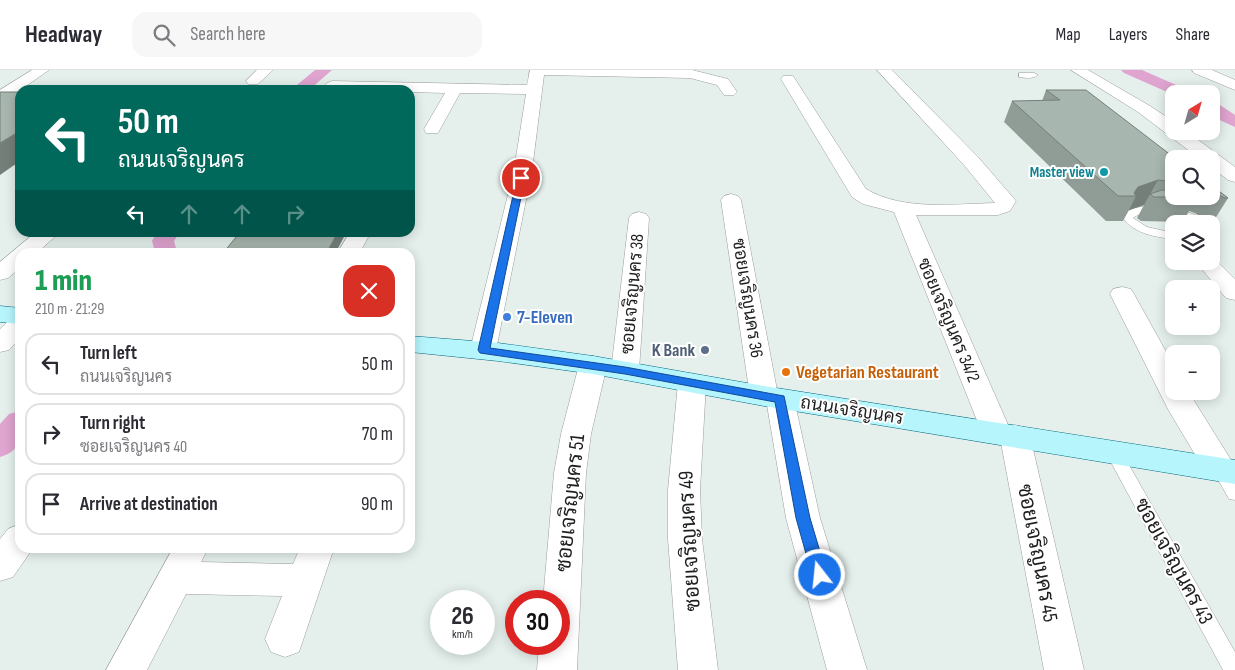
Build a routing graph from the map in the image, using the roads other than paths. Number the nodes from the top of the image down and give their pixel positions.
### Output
1 (42, 70) edge
2 (266, 70) edge
3 (537, 70) edge
4 (884, 70) edge
5 (1078, 70) edge
6 (1199, 70) edge
7 (1022, 75) dead end
8 (1034, 75) dead end
9 (788, 79) dead end
10 (253, 81) dead end
11 (19, 85) edge
12 (1235, 85) edge
13 (15, 87) edge
14 (415, 89) edge
15 (455, 90) junction
16 (534, 90) junction
17 (729, 92) dead end
18 (0, 97) edge
19 (1165, 124) edge
20 (432, 129) dead end
21 (1186, 140) edge
22 (1235, 176) edge
23 (731, 200) dead end
24 (902, 207) junction
25 (1183, 215) edge
26 (639, 218) dead end
27 (1165, 234) edge
28 (44, 237) edge
29 (358, 237) edge
30 (30, 248) edge
31 (351, 248) edge
32 (15, 261) edge
33 (1214, 270) edge
34 (0, 273) edge
35 (1235, 293) edge
36 (1122, 294) dead end
37 (0, 314) edge
38 (15, 316) edge
39 (15, 328) edge
40 (0, 344) edge
41 (415, 344) edge
42 (484, 350) junction
43 (593, 366) junction
44 (625, 371) junction
45 (692, 383) junction
46 (772, 398) junction
47 (1006, 435) junction
48 (1114, 453) junction
49 (1227, 471) edge
50 (1235, 494) edge
51 (15, 546) edge
52 (183, 563) edge
53 (310, 564) edge
54 (0, 566) edge
55 (562, 590) edge
56 (285, 639) dead end
57 (558, 655) edge
58 (126, 670) edge
59 (557, 670) edge
60 (698, 670) edge
61 (847, 670) edge
62 (1064, 670) edge
63 (1234, 670) edge

1 - 11 street
2 - 10 street
3 - 16 street
3 - 17 street
4 - 24 street
5 - 19 street
6 - 12 street
7 - 8 lane
9 - 24 street
13 - 18 street
14 - 15 street
15 - 16 street
15 - 20 street
16 - 42 street
21 - 22 street
23 - 46 street, ซอยเจริญนคร 36
24 - 47 street, ซอยเจริญนคร 34/2
25 - 27 lane
26 - 44 street, ซอยเจริญนคร 38
28 - 30 street
29 - 31 street
32 - 34 street
33 - 35 street
36 - 49 street
37 - 38 main road
39 - 40 street
41 - 42 main road, ถนนเจริญนคร
42 - 43 main road, ถนนเจริญนคร
43 - 44 main road, ถนนเจริญนคร
43 - 55 street, ซอยเจริญนคร 51
44 - 45 main road, ถนนเจริญนคร
45 - 46 main road, ถนนเจริญนคร
45 - 60 street, ซอยเจริญนคร 49
46 - 47 main road, ถนนเจริญนคร
46 - 61 street, ซอยเจริญนคร 36
47 - 48 main road, ถนนเจริญนคร
47 - 62 street, ซอยเจริญนคร 45
48 - 49 main road, ถนนเจริญนคร
48 - 63 lane, ซอยเจริญนคร 43
49 - 50 lane
51 - 54 street
52 - 53 street
52 - 58 street
53 - 56 street
57 - 59 street, ซอยเจริญนคร 51

